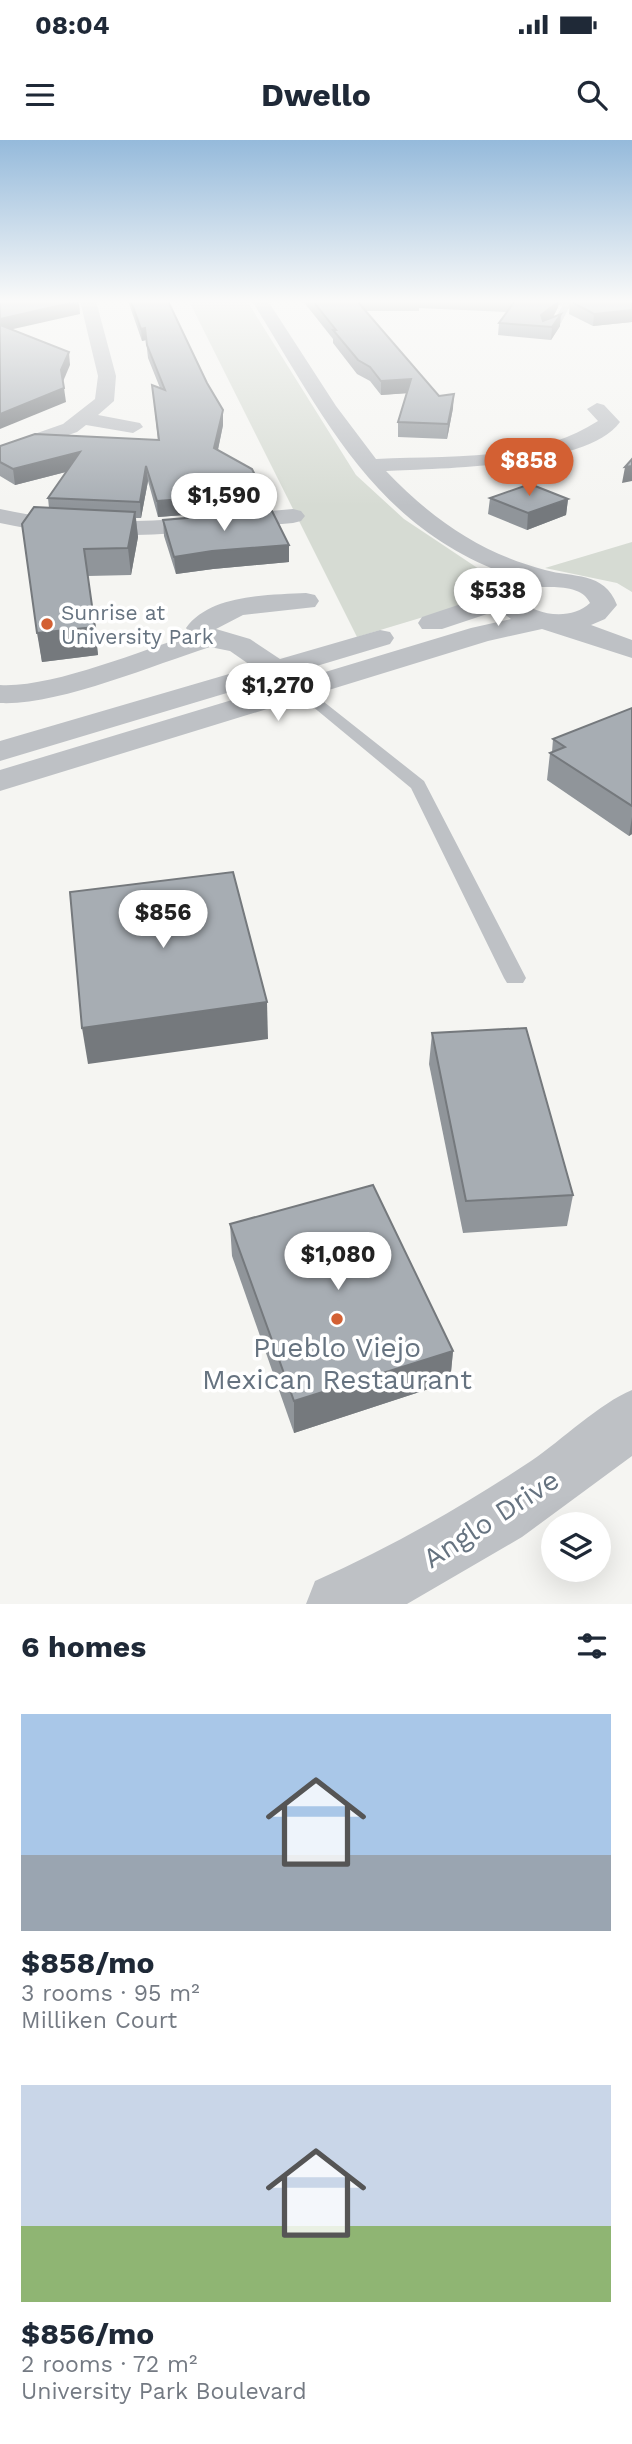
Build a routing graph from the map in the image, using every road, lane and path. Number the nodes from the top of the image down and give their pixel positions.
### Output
1 (102, 369) edge
2 (305, 369) edge
3 (597, 409) dead end
4 (83, 419) junction
5 (133, 427) dead end
6 (0, 453) edge
7 (369, 466) junction
8 (0, 516) edge
9 (293, 516) dead end
10 (474, 553) junction
11 (544, 579) junction
12 (505, 595) junction
13 (306, 601) dead end
14 (604, 606) junction
15 (548, 621) junction
16 (632, 635) edge
17 (209, 638) junction
18 (632, 649) edge
19 (276, 669) junction
20 (300, 689) junction
21 (0, 694) edge
22 (0, 751) edge
23 (0, 781) edge
24 (515, 978) dead end
25 (631, 1422) edge
26 (338, 1604) edge

1 - 4 street
2 - 7 street
3 - 7 street
4 - 5 street
4 - 6 street
7 - 10 street
8 - 9 street
10 - 11 street
10 - 12 street
11 - 12 street
11 - 14 street
12 - 15 street
12 - 19 street
13 - 17 street
14 - 15 street
14 - 16 street
15 - 18 street
15 - 20 street
17 - 19 street
17 - 21 street
19 - 20 lane
19 - 22 street
20 - 23 street
20 - 24 lane
25 - 26 street, Anglo Drive

